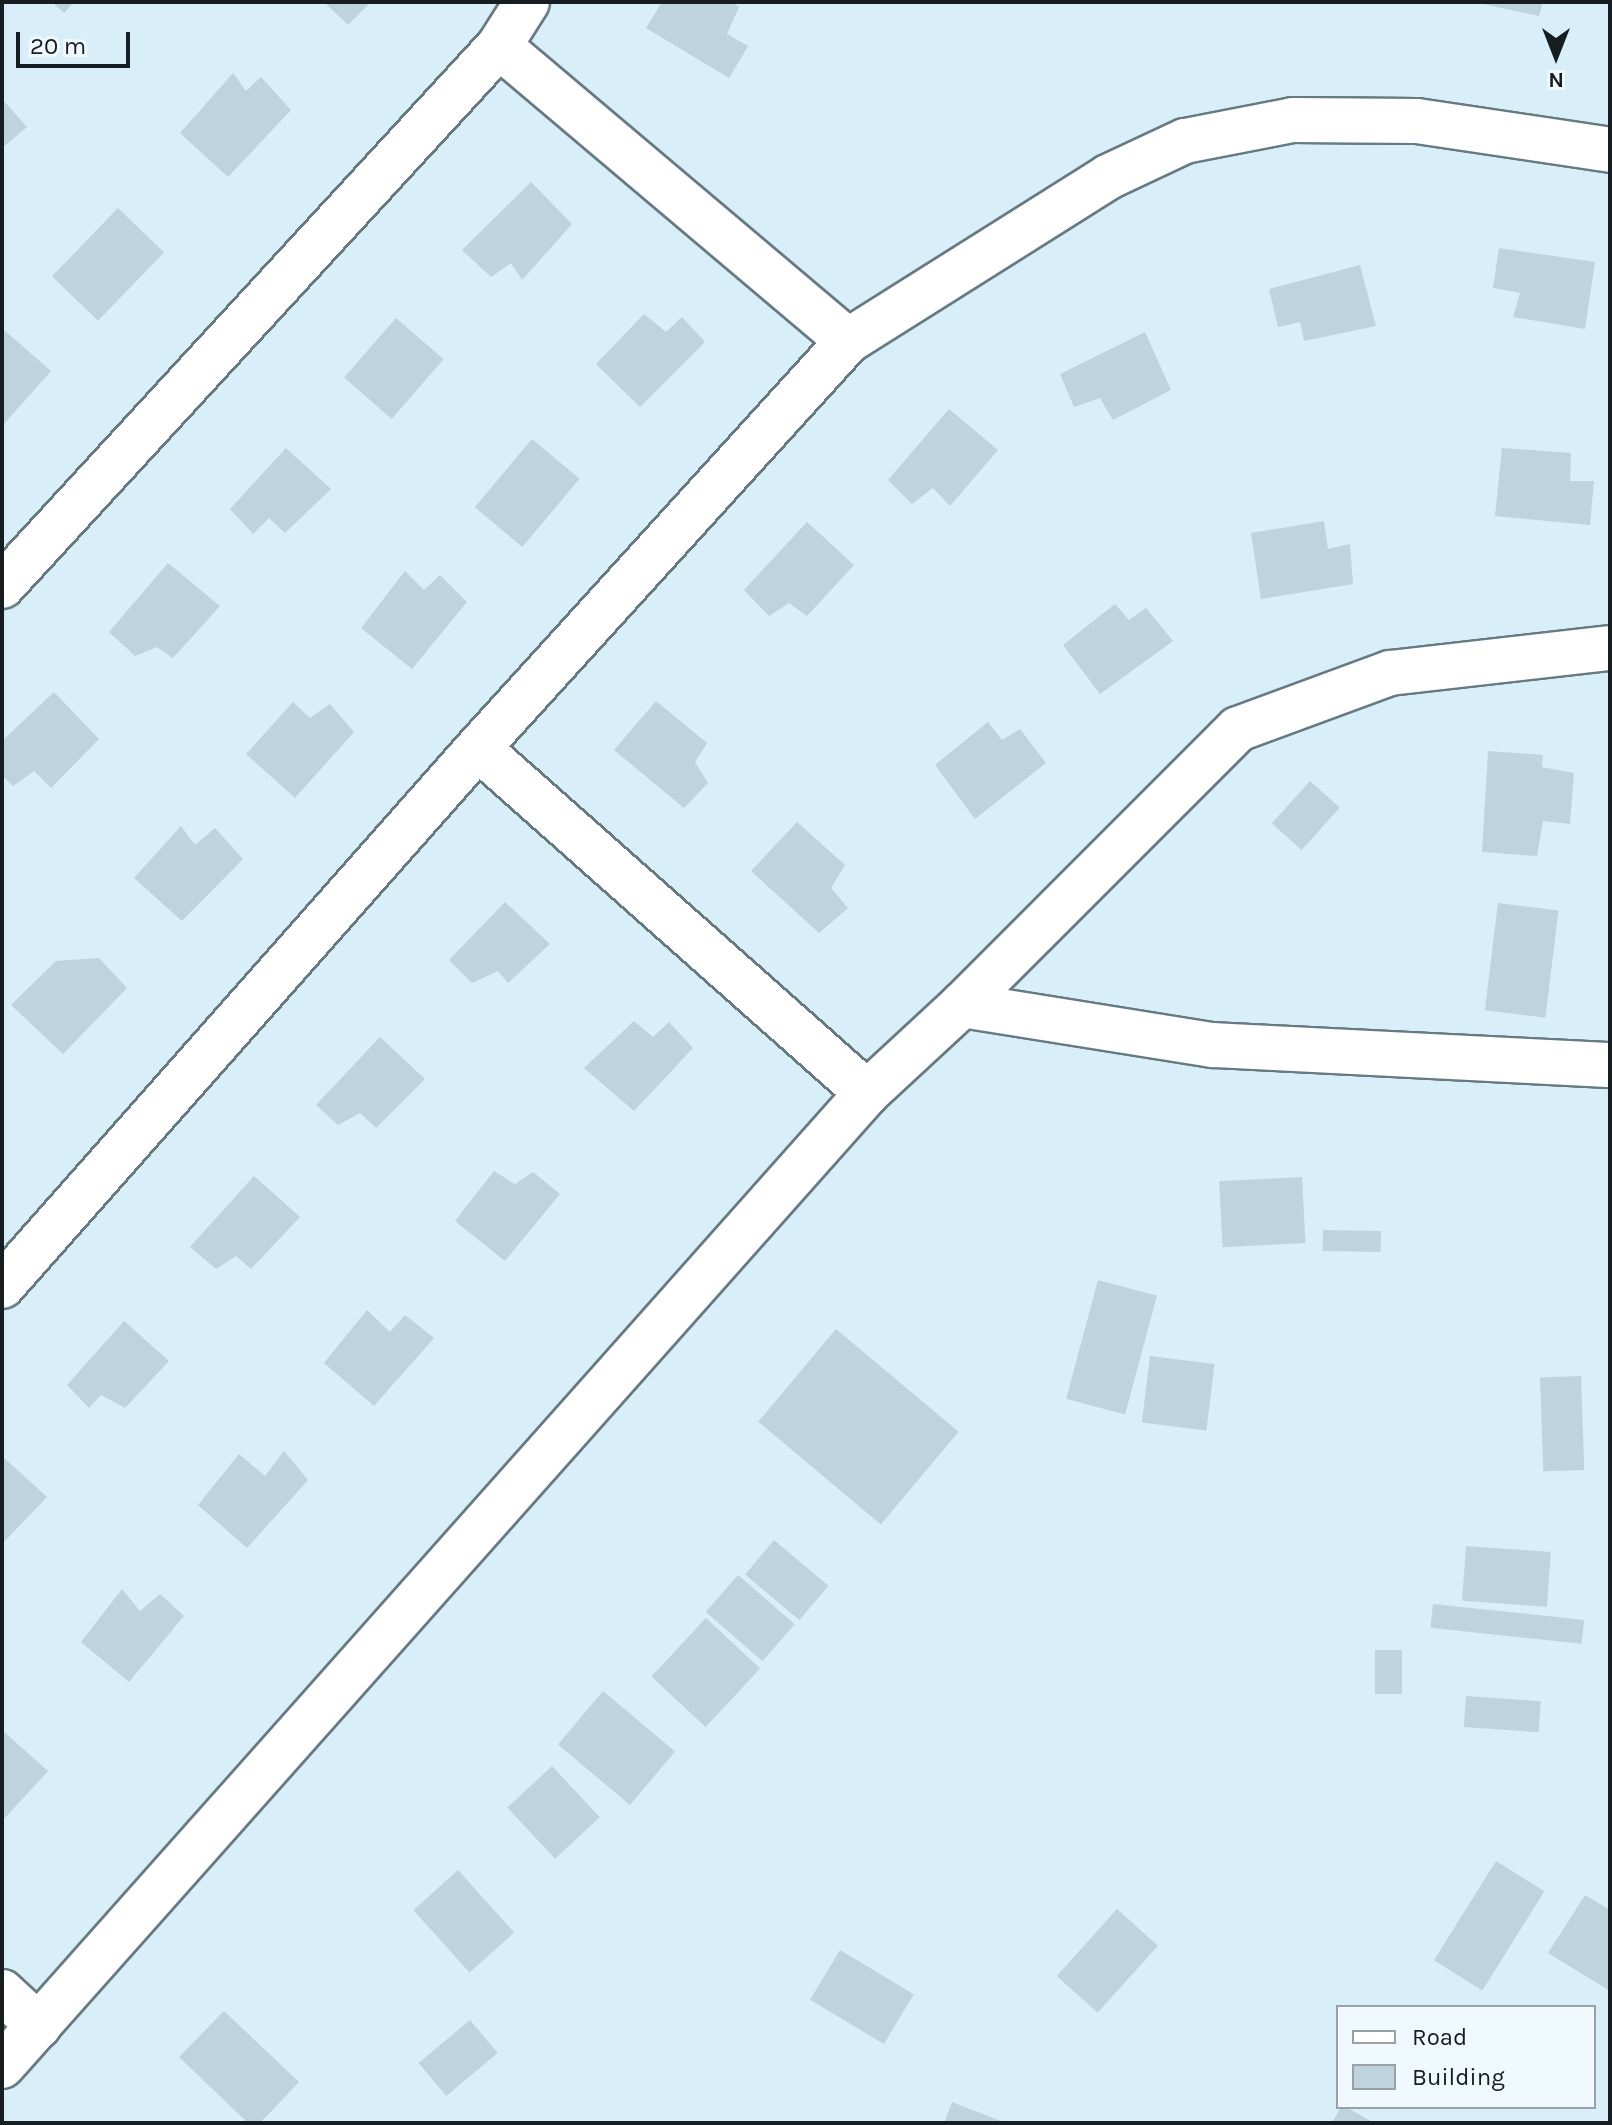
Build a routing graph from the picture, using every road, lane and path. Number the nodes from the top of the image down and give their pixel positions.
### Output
1 (527, 2) edge
2 (499, 46) junction
3 (1610, 150) edge
4 (848, 341) junction
5 (2, 586) edge
6 (1610, 648) edge
7 (478, 748) junction
8 (962, 1005) junction
9 (1610, 1065) edge
10 (867, 1093) junction
11 (2, 1286) edge
12 (2, 1992) edge
13 (39, 2026) junction
14 (2, 2066) edge

1 - 2 street
2 - 4 street
2 - 5 street
3 - 4 street
4 - 7 street
6 - 8 street
7 - 10 street
7 - 11 street
8 - 9 street
8 - 10 street
10 - 13 street
12 - 13 street
13 - 14 street

